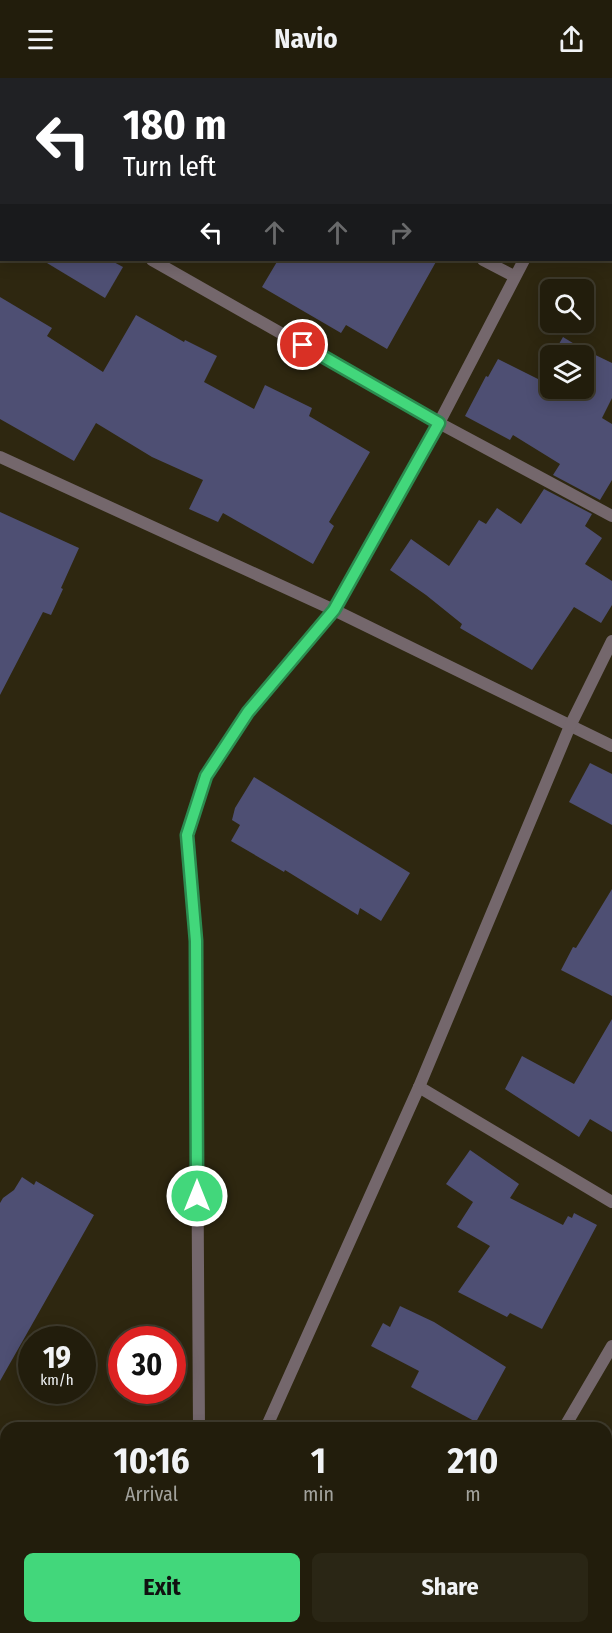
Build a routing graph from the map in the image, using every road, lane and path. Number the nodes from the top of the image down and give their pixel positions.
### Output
1 (154, 261) edge
2 (485, 261) edge
3 (523, 261) edge
4 (514, 276) junction
5 (439, 423) junction
6 (0, 457) edge
7 (612, 516) edge
8 (334, 610) junction
9 (612, 641) edge
10 (570, 726) junction
11 (612, 746) edge
12 (419, 1087) junction
13 (612, 1202) edge
14 (612, 1346) edge
15 (199, 1422) edge
16 (269, 1422) edge
17 (568, 1422) edge

1 - 5 street
2 - 4 street
3 - 4 street
4 - 5 street
5 - 7 street
5 - 8 street
6 - 8 street
8 - 10 street
8 - 15 street
9 - 10 street
10 - 11 street
10 - 12 street
12 - 13 street
12 - 16 street
14 - 17 street

